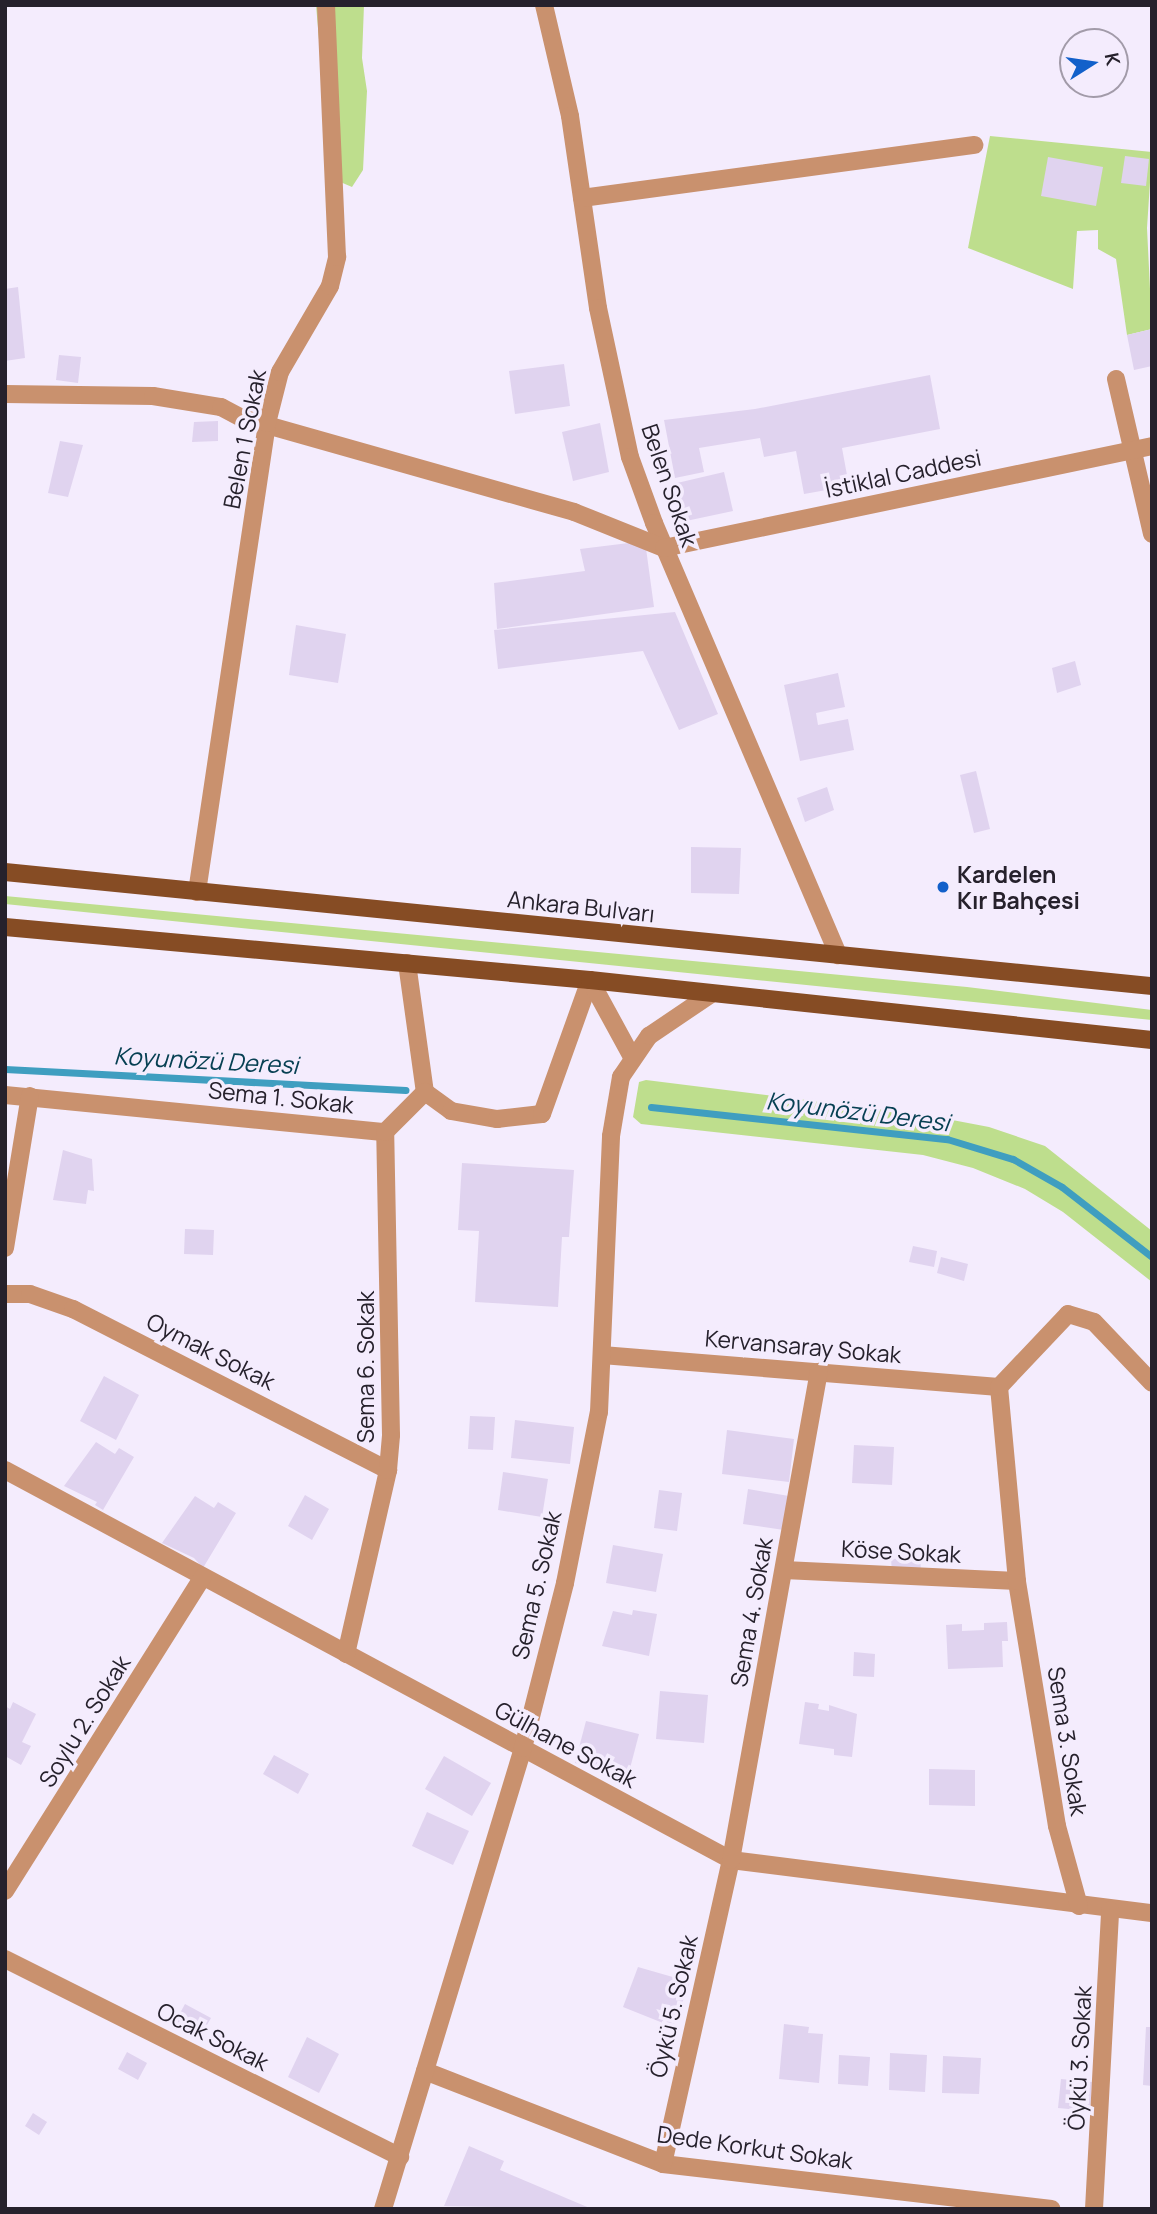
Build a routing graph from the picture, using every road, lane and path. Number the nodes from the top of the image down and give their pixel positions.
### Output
1 (326, 5) edge
2 (544, 5) edge
3 (974, 145) dead end
4 (582, 198) junction
5 (1116, 379) dead end
6 (5, 394) edge
7 (267, 424) junction
8 (1143, 448) edge
9 (1152, 534) edge
10 (664, 548) junction
11 (5, 873) edge
12 (197, 892) junction
13 (5, 927) edge
14 (838, 955) junction
15 (408, 963) junction
16 (590, 981) junction
17 (1152, 986) edge
18 (711, 993) junction
19 (1152, 1040) edge
20 (632, 1057) junction
21 (425, 1092) junction
22 (5, 1095) edge
23 (30, 1096) junction
24 (385, 1132) junction
25 (5, 1248) edge
26 (5, 1294) edge
27 (602, 1355) junction
28 (819, 1372) junction
29 (1152, 1383) edge
30 (999, 1387) junction
31 (5, 1470) edge
32 (388, 1470) junction
33 (784, 1570) junction
34 (203, 1577) junction
35 (1017, 1581) junction
36 (346, 1654) junction
37 (523, 1748) junction
38 (731, 1860) junction
39 (5, 1891) edge
40 (1079, 1906) junction
41 (1110, 1910) junction
42 (1152, 1913) edge
43 (5, 1959) edge
44 (425, 2071) junction
45 (400, 2157) junction
46 (663, 2164) junction
47 (383, 2209) edge
48 (1051, 2209) edge
49 (1094, 2209) edge

1 - 7 street, Belen 1 Sokak
2 - 4 street, Belen Sokak
3 - 4 street
4 - 10 street, Belen Sokak
5 - 8 street
6 - 7 street
7 - 10 street
7 - 12 street, Belen 1 Sokak
8 - 9 street
8 - 10 street, İstiklal Caddesi
10 - 14 street, Belen Sokak
11 - 12 main road, Ankara Bulvarı
12 - 14 main road, Ankara Bulvarı
13 - 15 main road
14 - 17 main road, Ankara Bulvarı
15 - 16 main road
15 - 21 street
16 - 18 main road
16 - 20 street
16 - 21 street
18 - 19 main road
18 - 20 street, Sema 5. Sokak
20 - 27 street, Sema 5. Sokak
21 - 24 street
22 - 23 street, Sema 1. Sokak
23 - 24 street, Sema 1. Sokak
23 - 25 street
24 - 32 street, Sema 6. Sokak
26 - 32 street, Oymak Sokak
27 - 28 street, Kervansaray Sokak
27 - 37 street, Sema 5. Sokak
28 - 30 street, Kervansaray Sokak
28 - 33 street, Sema 4. Sokak
29 - 30 street
30 - 35 street, Sema 3. Sokak
31 - 34 street, Gülhane Sokak
32 - 36 street, Sema 6. Sokak
33 - 35 street, Köse Sokak
33 - 38 street, Sema 4. Sokak
34 - 36 street, Gülhane Sokak
34 - 39 street, Soylu 2. Sokak
35 - 40 street, Sema 3. Sokak
36 - 37 street, Gülhane Sokak
37 - 38 street, Gülhane Sokak
37 - 44 street, Sema 5. Sokak
38 - 40 street, Gülhane Sokak
38 - 46 street, Öykü 5. Sokak
40 - 41 street, Gülhane Sokak
41 - 42 street, Gülhane Sokak
41 - 49 street, Öykü 3. Sokak
43 - 45 street, Ocak Sokak
44 - 45 street, Sema 5. Sokak
44 - 46 street, Dede Korkut Sokak
45 - 47 street, Sema 5. Sokak
46 - 48 street, Dede Korkut Sokak

